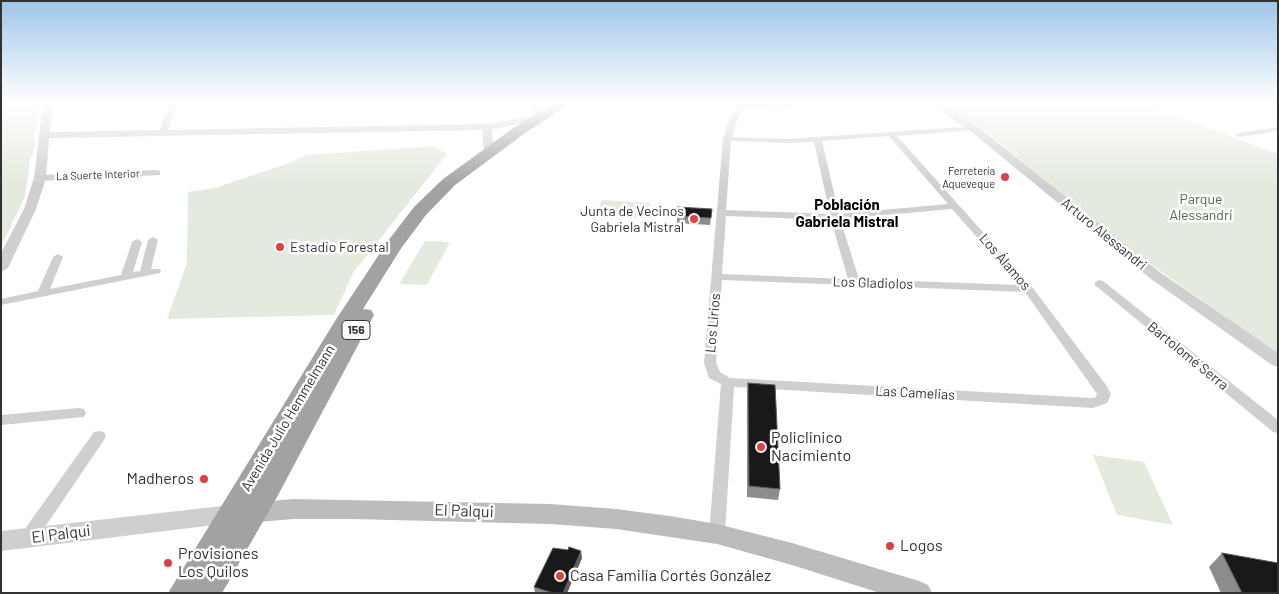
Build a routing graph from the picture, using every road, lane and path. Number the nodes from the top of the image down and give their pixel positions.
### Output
1 (46, 131) edge
2 (287, 131) edge
3 (488, 131) edge
4 (520, 131) edge
5 (730, 131) edge
6 (936, 131) edge
7 (976, 131) edge
8 (1267, 131) edge
9 (163, 133) joint
10 (891, 134) junction
11 (46, 135) junction
12 (1239, 135) dead end
13 (728, 139) junction
14 (818, 140) junction
15 (484, 157) junction
16 (157, 173) dead end
17 (40, 178) junction
18 (956, 206) junction
19 (722, 213) junction
20 (835, 217) junction
21 (154, 240) dead end
22 (136, 242) dead end
23 (58, 257) dead end
24 (1, 268) edge
25 (126, 277) junction
26 (717, 277) junction
27 (854, 282) junction
28 (1099, 284) dead end
29 (1028, 289) junction
30 (42, 294) junction
31 (1, 302) edge
32 (1278, 361) edge
33 (728, 382) junction
34 (1102, 400) joint
35 (79, 413) dead end
36 (1, 420) edge
37 (1278, 428) edge
38 (99, 436) dead end
39 (242, 513) junction
40 (717, 534) junction
41 (28, 538) junction
42 (1, 541) edge
43 (184, 593) edge
44 (205, 593) edge
45 (920, 593) edge

1 - 11 street
2 - 9 street
3 - 15 street
4 - 15 highway, Avenida Julio Hemmelmann / 156
5 - 13 street, Los Lirios
6 - 10 street
7 - 32 street, Arturo Alessandri
8 - 12 street
9 - 11 street
10 - 14 street
10 - 18 street, Los Álamos
11 - 17 street
13 - 14 street
13 - 19 street, Los Lirios
14 - 20 street
15 - 39 highway, Avenida Julio Hemmelmann / 156
16 - 17 street, La Suerte Interior
17 - 24 street
18 - 20 street
18 - 29 street, Los Álamos
19 - 20 street
19 - 26 street, Los Lirios
20 - 27 street
21 - 25 street
22 - 25 street
23 - 30 street
25 - 30 street
26 - 27 street, Los Gladiolos
26 - 33 street, Los Lirios
27 - 29 street, Los Gladiolos
28 - 37 street, Bartolomé Serra
29 - 34 street, Los Álamos
30 - 31 street
33 - 34 street, Las Camelias
33 - 40 street
35 - 36 street
38 - 41 street
39 - 40 main road, El Palqui
39 - 41 street, El Palqui
39 - 43 highway, Avenida Julio Hemmelmann / 156
39 - 44 highway, Avenida Julio Hemmelmann / 156
40 - 45 main road, El Palqui
41 - 42 street, El Palqui

